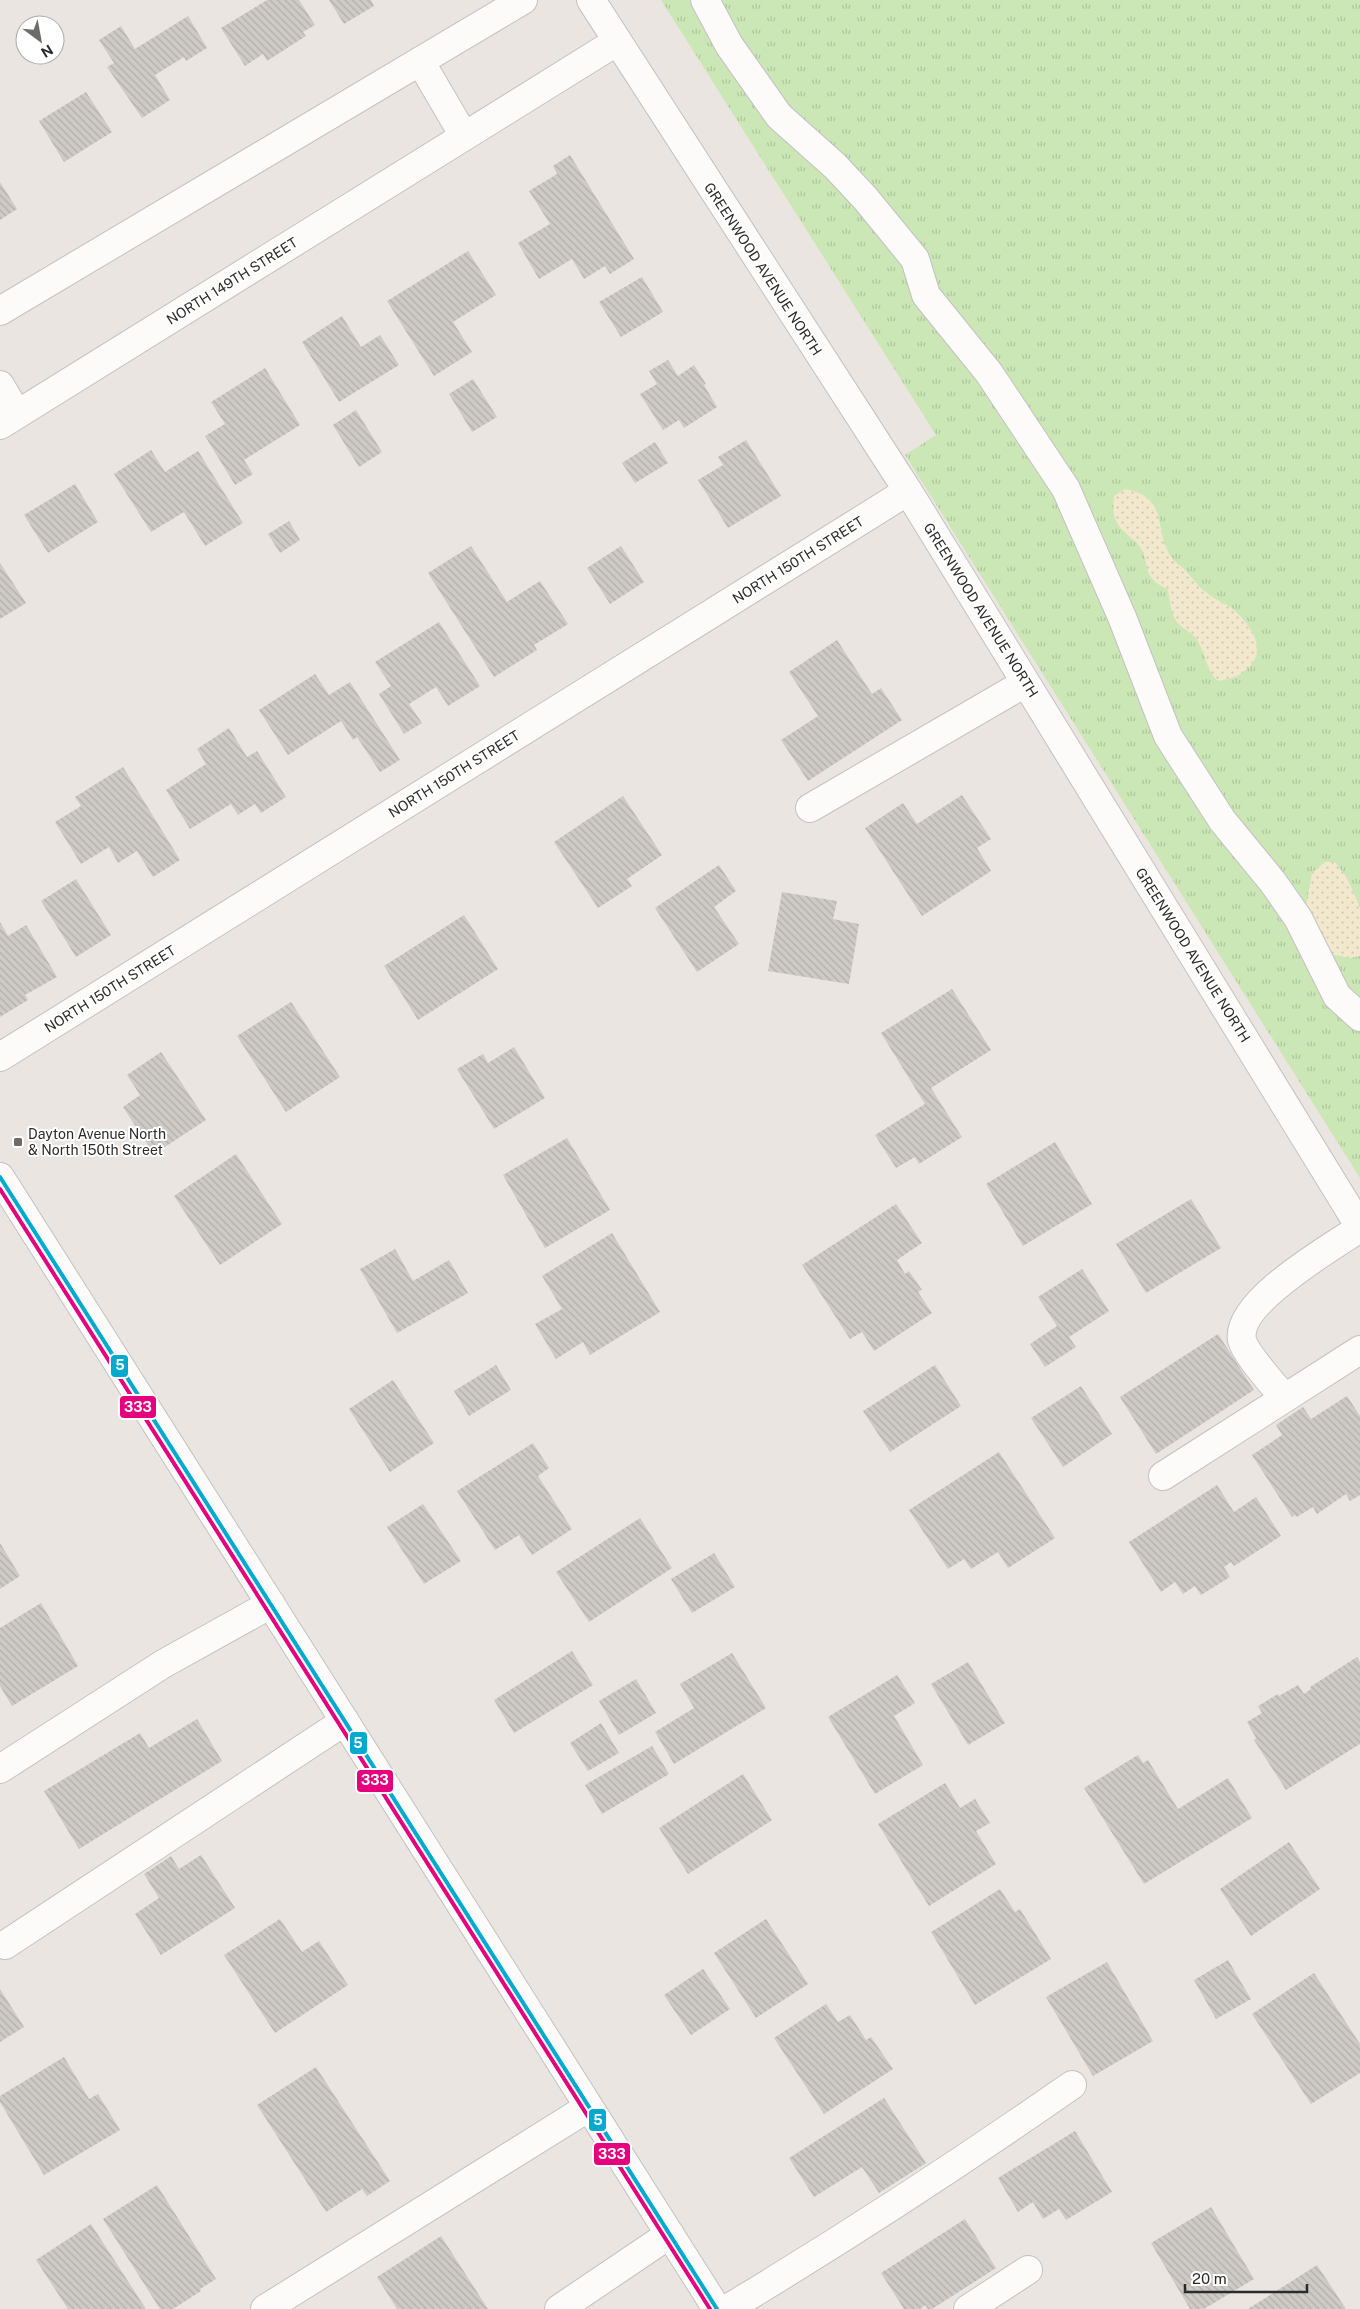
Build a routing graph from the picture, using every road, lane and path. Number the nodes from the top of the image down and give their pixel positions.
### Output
1 (523, 0) edge
2 (591, 0) edge
3 (705, 0) edge
4 (616, 42) junction
5 (420, 61) junction
6 (464, 136) junction
7 (0, 311) edge
8 (0, 385) edge
9 (8, 420) edge
10 (908, 492) junction
11 (1026, 683) junction
12 (810, 808) dead end
13 (1360, 1017) edge
14 (0, 1057) edge
15 (0, 1176) edge
16 (1360, 1227) edge
17 (1360, 1350) edge
18 (1285, 1398) junction
19 (1163, 1476) dead end
20 (271, 1604) junction
21 (345, 1721) junction
22 (0, 1769) edge
23 (5, 1944) dead end
24 (1072, 2085) dead end
25 (589, 2107) junction
26 (670, 2234) junction
27 (1028, 2270) dead end
28 (265, 2309) edge
29 (559, 2309) edge
30 (717, 2309) edge
31 (727, 2309) edge
32 (968, 2309) edge

1 - 5 street
2 - 4 street, GREENWOOD AVENUE NORTH
3 - 13 street
4 - 6 street, NORTH 149TH STREET
4 - 10 street, GREENWOOD AVENUE NORTH
5 - 6 street
5 - 7 street
6 - 9 street, NORTH 149TH STREET
8 - 9 street
10 - 11 street, GREENWOOD AVENUE NORTH
10 - 14 street, NORTH 150TH STREET
11 - 12 street
11 - 16 street, GREENWOOD AVENUE NORTH
15 - 20 street
16 - 18 street
17 - 18 street
18 - 19 street
20 - 21 street
20 - 22 street
21 - 23 street
21 - 25 street
24 - 31 street
25 - 26 street
25 - 28 street
26 - 29 street
26 - 30 street
27 - 32 street

